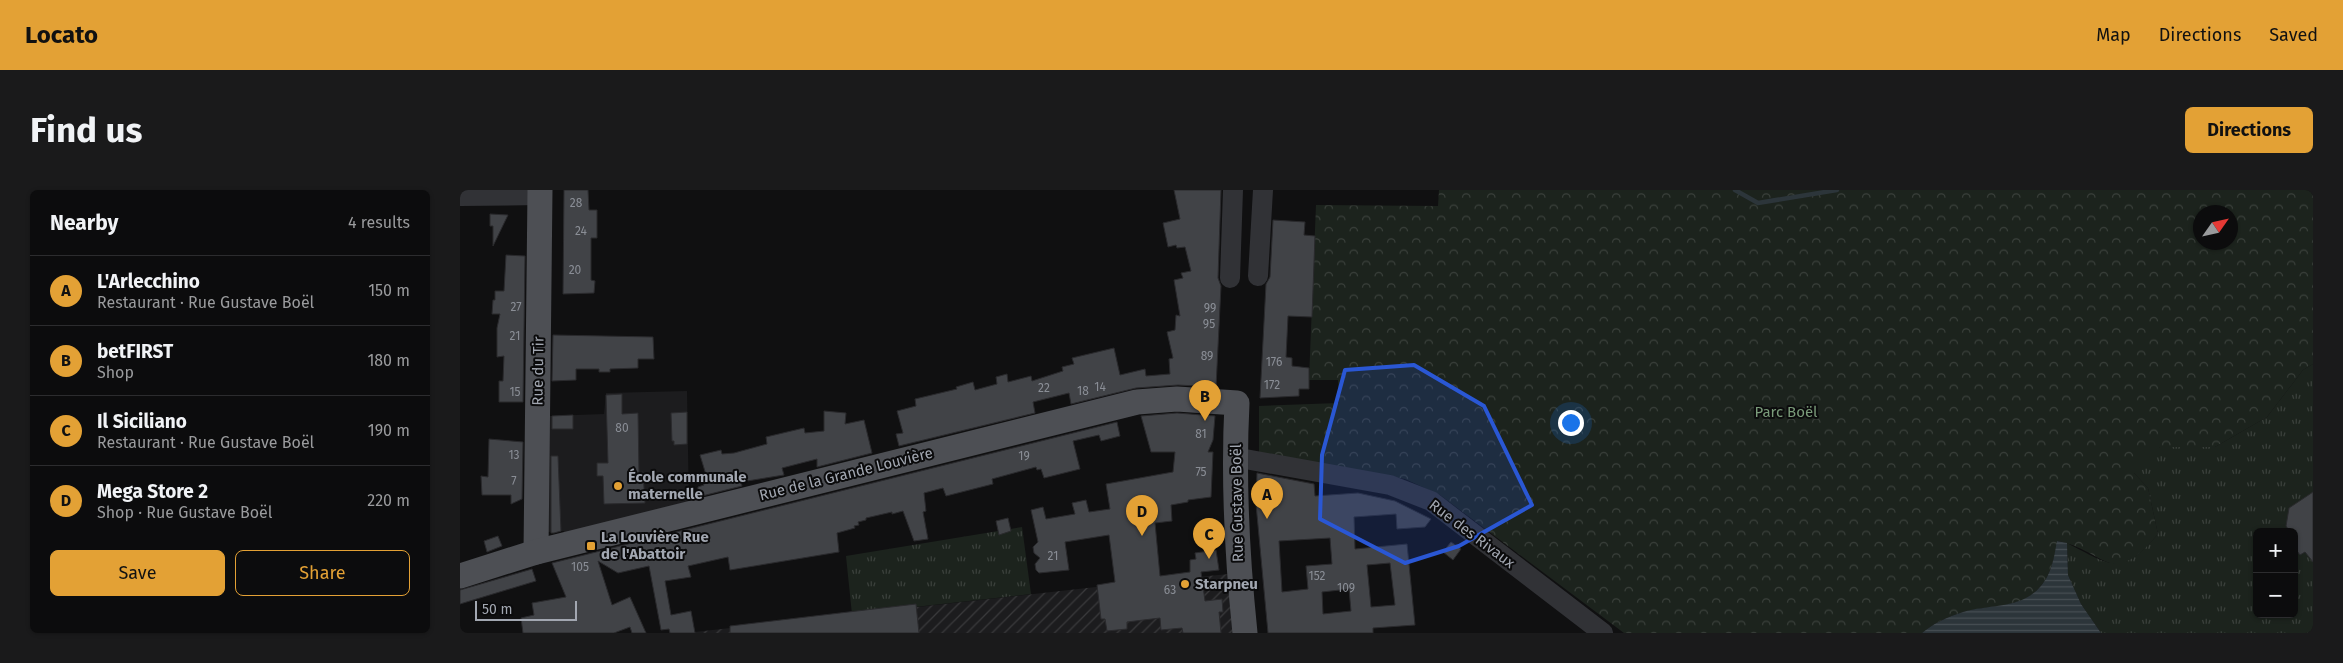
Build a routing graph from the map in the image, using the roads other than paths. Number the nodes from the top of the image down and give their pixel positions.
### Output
1 (1233, 190) edge
2 (1263, 190) edge
3 (540, 192) edge
4 (460, 196) edge
5 (1258, 276) dead end
6 (1230, 278) dead end
7 (1237, 403) joint
8 (1234, 457) junction
9 (536, 552) junction
10 (460, 576) edge
11 (1245, 633) edge
12 (1603, 633) edge

1 - 6 street
2 - 5 street
3 - 4 street
3 - 9 main road, Rue du Tir
7 - 8 main road, Rue Gustave Boël
7 - 9 main road, Rue de la Grande Louvière
8 - 11 main road, Rue Gustave Boël
8 - 12 street, Rue des Rivaux
9 - 10 main road, Rue de la Grande Louvière

